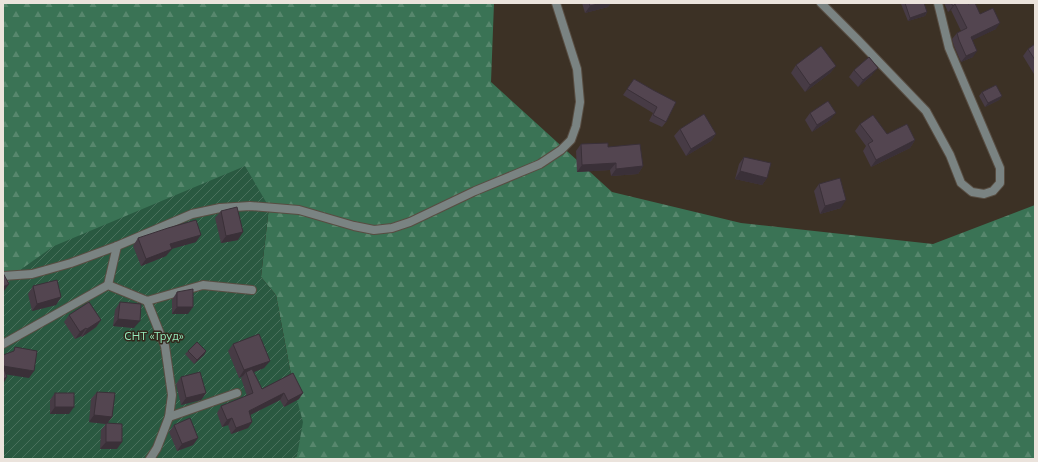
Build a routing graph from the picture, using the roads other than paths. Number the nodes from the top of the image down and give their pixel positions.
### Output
1 (556, 3) edge
2 (821, 3) edge
3 (938, 3) edge
4 (117, 246) junction
5 (3, 276) edge
6 (108, 285) junction
7 (252, 290) dead end
8 (147, 301) junction
9 (3, 344) edge
10 (237, 393) dead end
11 (169, 417) junction
12 (150, 459) edge

1 - 4 street
2 - 3 street
4 - 5 street
4 - 6 street
6 - 8 street
6 - 9 street
7 - 8 street
8 - 11 street
10 - 11 street
11 - 12 street

